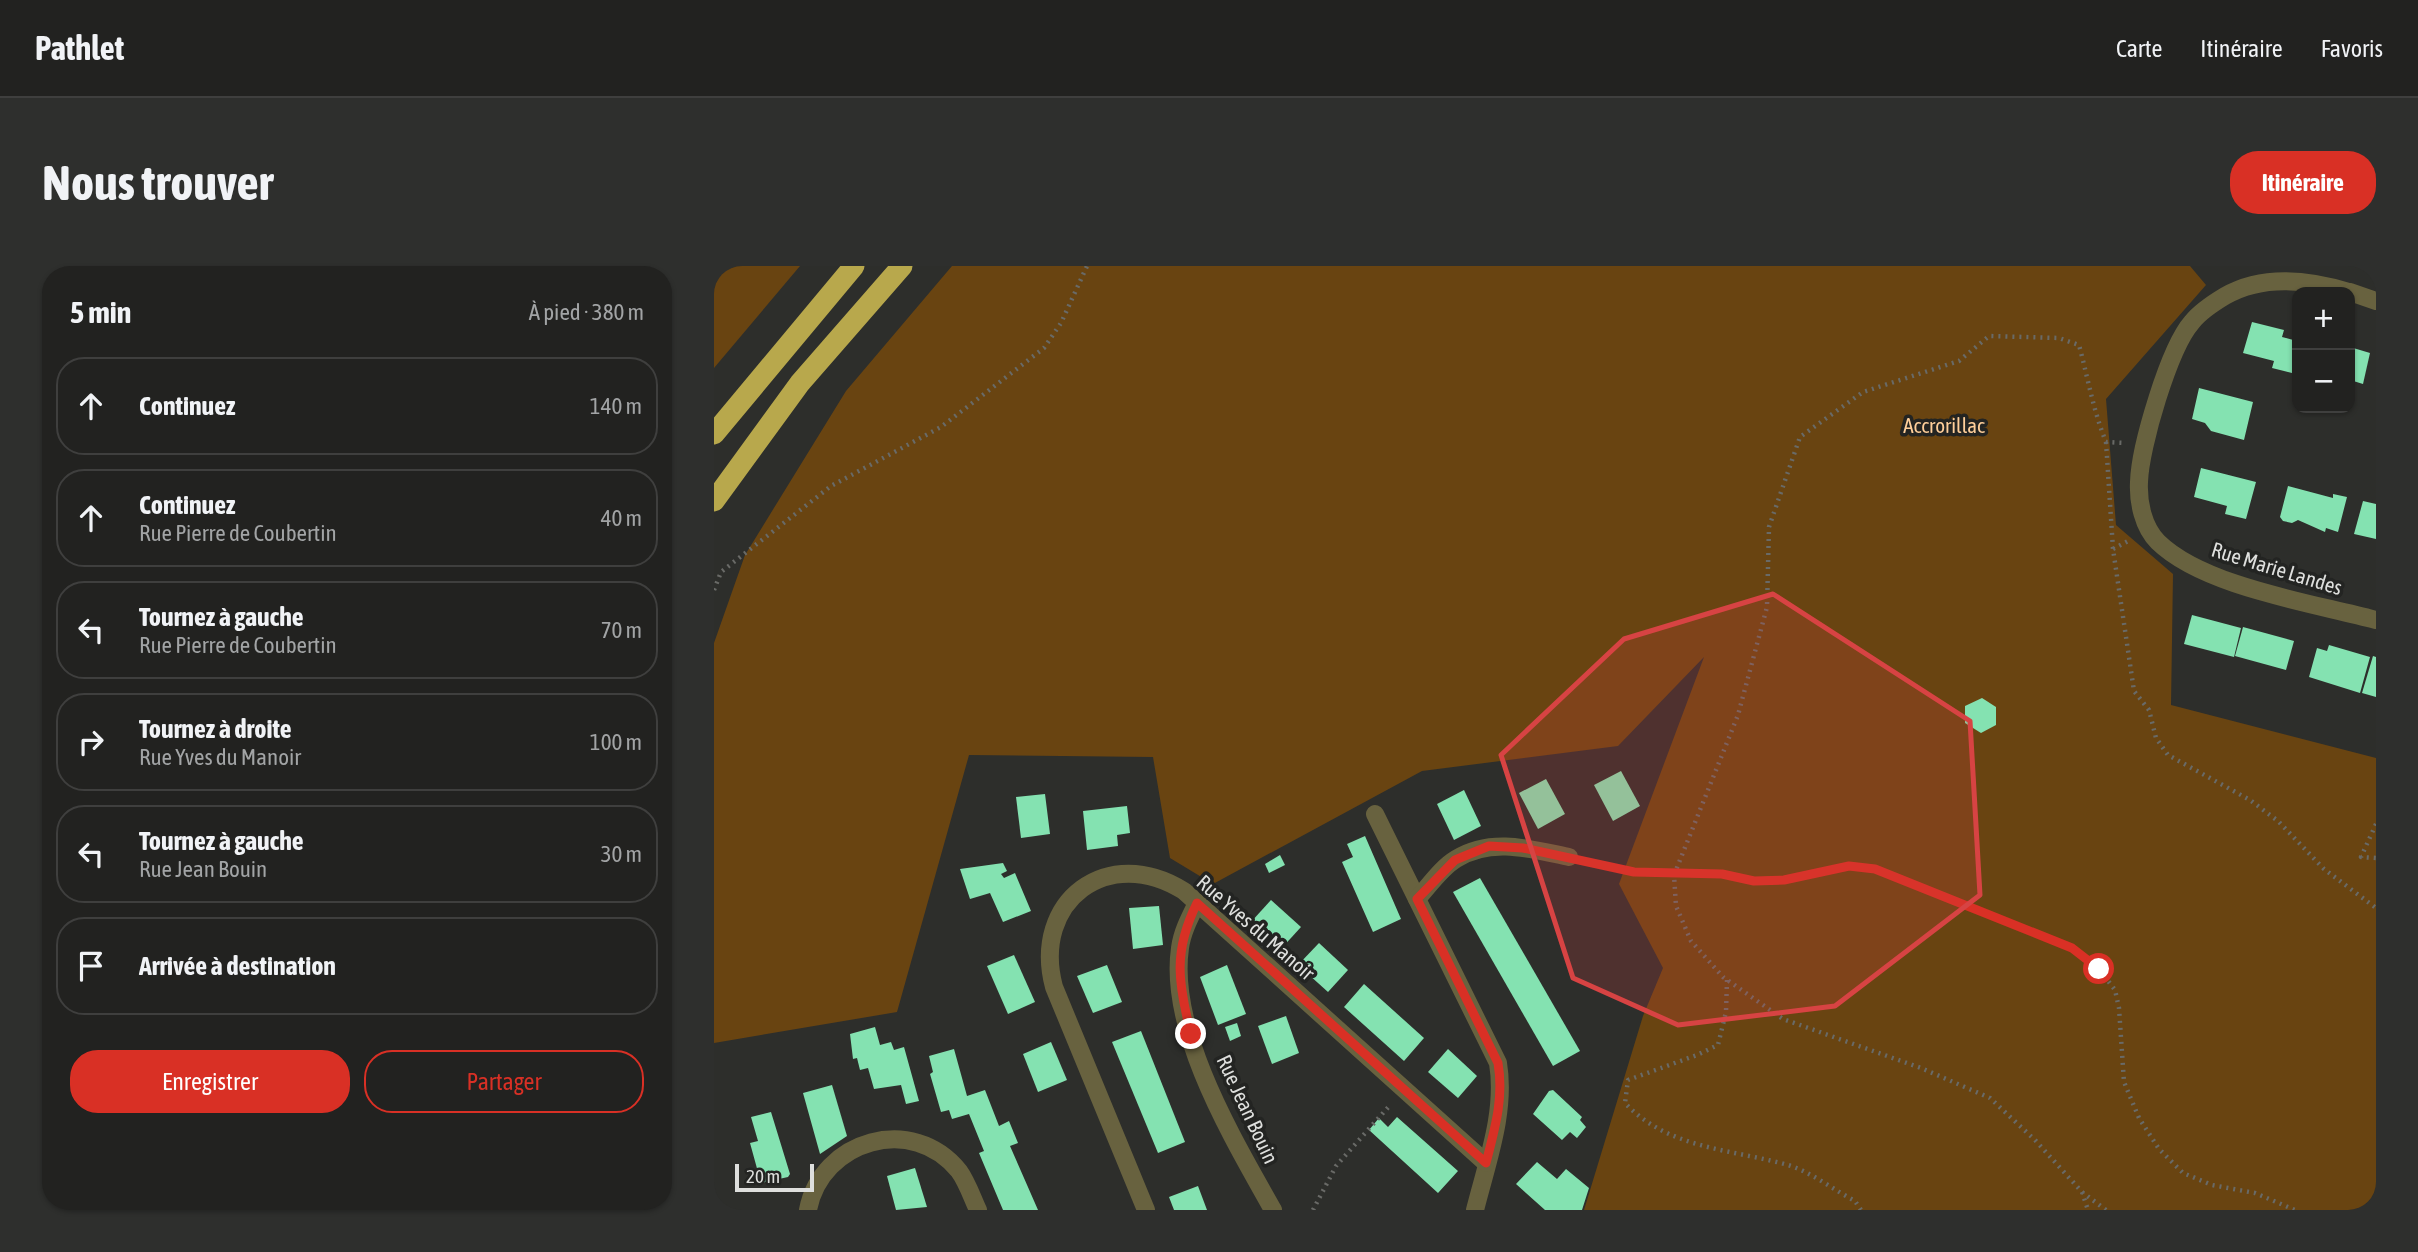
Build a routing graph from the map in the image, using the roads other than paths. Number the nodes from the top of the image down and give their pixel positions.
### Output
1 (854, 266) edge
2 (902, 266) edge
3 (2334, 287) edge
4 (2355, 294) edge
5 (2376, 301) edge
6 (714, 435) edge
7 (714, 501) edge
8 (2376, 620) edge
9 (1375, 814) dead end
10 (1569, 856) road end
11 (1417, 899) junction
12 (1197, 903) junction
13 (1486, 1163) junction
14 (808, 1210) edge
15 (978, 1210) edge
16 (1146, 1210) edge
17 (1273, 1210) edge
18 (1475, 1210) edge

1 - 6 highway
2 - 7 highway
3 - 8 street, Rue Marie Landes
4 - 5 street, Rue Marie Landes
9 - 11 street
10 - 11 street
11 - 13 street
12 - 13 street, Rue Yves du Manoir
12 - 16 street, Rue Yves du Manoir
12 - 17 street, Rue Jean Bouin
13 - 18 street
14 - 15 street

